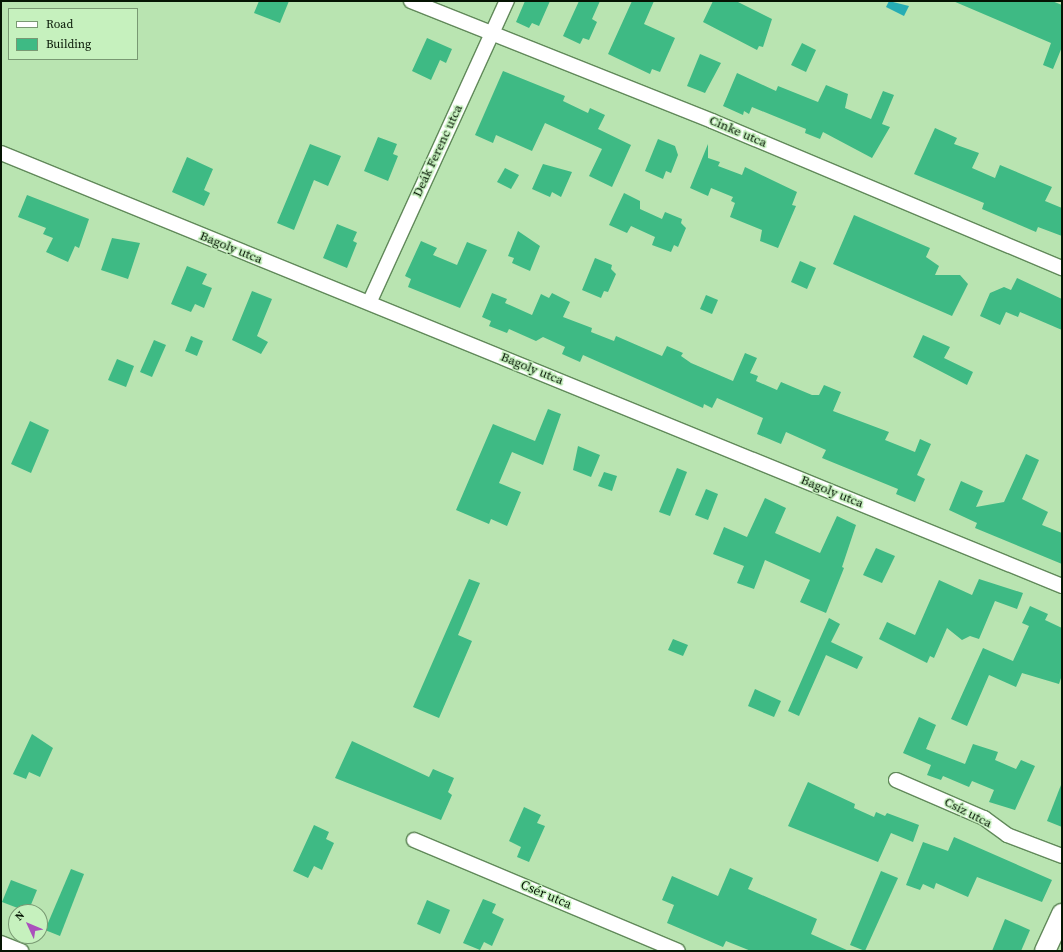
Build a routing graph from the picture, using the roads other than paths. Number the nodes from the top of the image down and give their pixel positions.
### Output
1 (411, 1) edge
2 (507, 1) edge
3 (492, 34) junction
4 (1, 153) edge
5 (1062, 268) edge
6 (370, 301) junction
7 (1062, 586) edge
8 (896, 780) dead end
9 (414, 840) dead end
10 (1062, 856) edge
11 (1062, 914) edge
12 (1, 943) edge
13 (21, 951) edge
14 (678, 951) edge
15 (1045, 951) edge

1 - 3 street, Cinke utca
2 - 3 street, Deák Ferenc utca
3 - 5 street, Cinke utca
3 - 6 street, Deák Ferenc utca
4 - 6 street, Bagoly utca
6 - 7 street, Bagoly utca
8 - 10 street, Csíz utca
9 - 14 street, Csér utca
11 - 15 street
12 - 13 street

